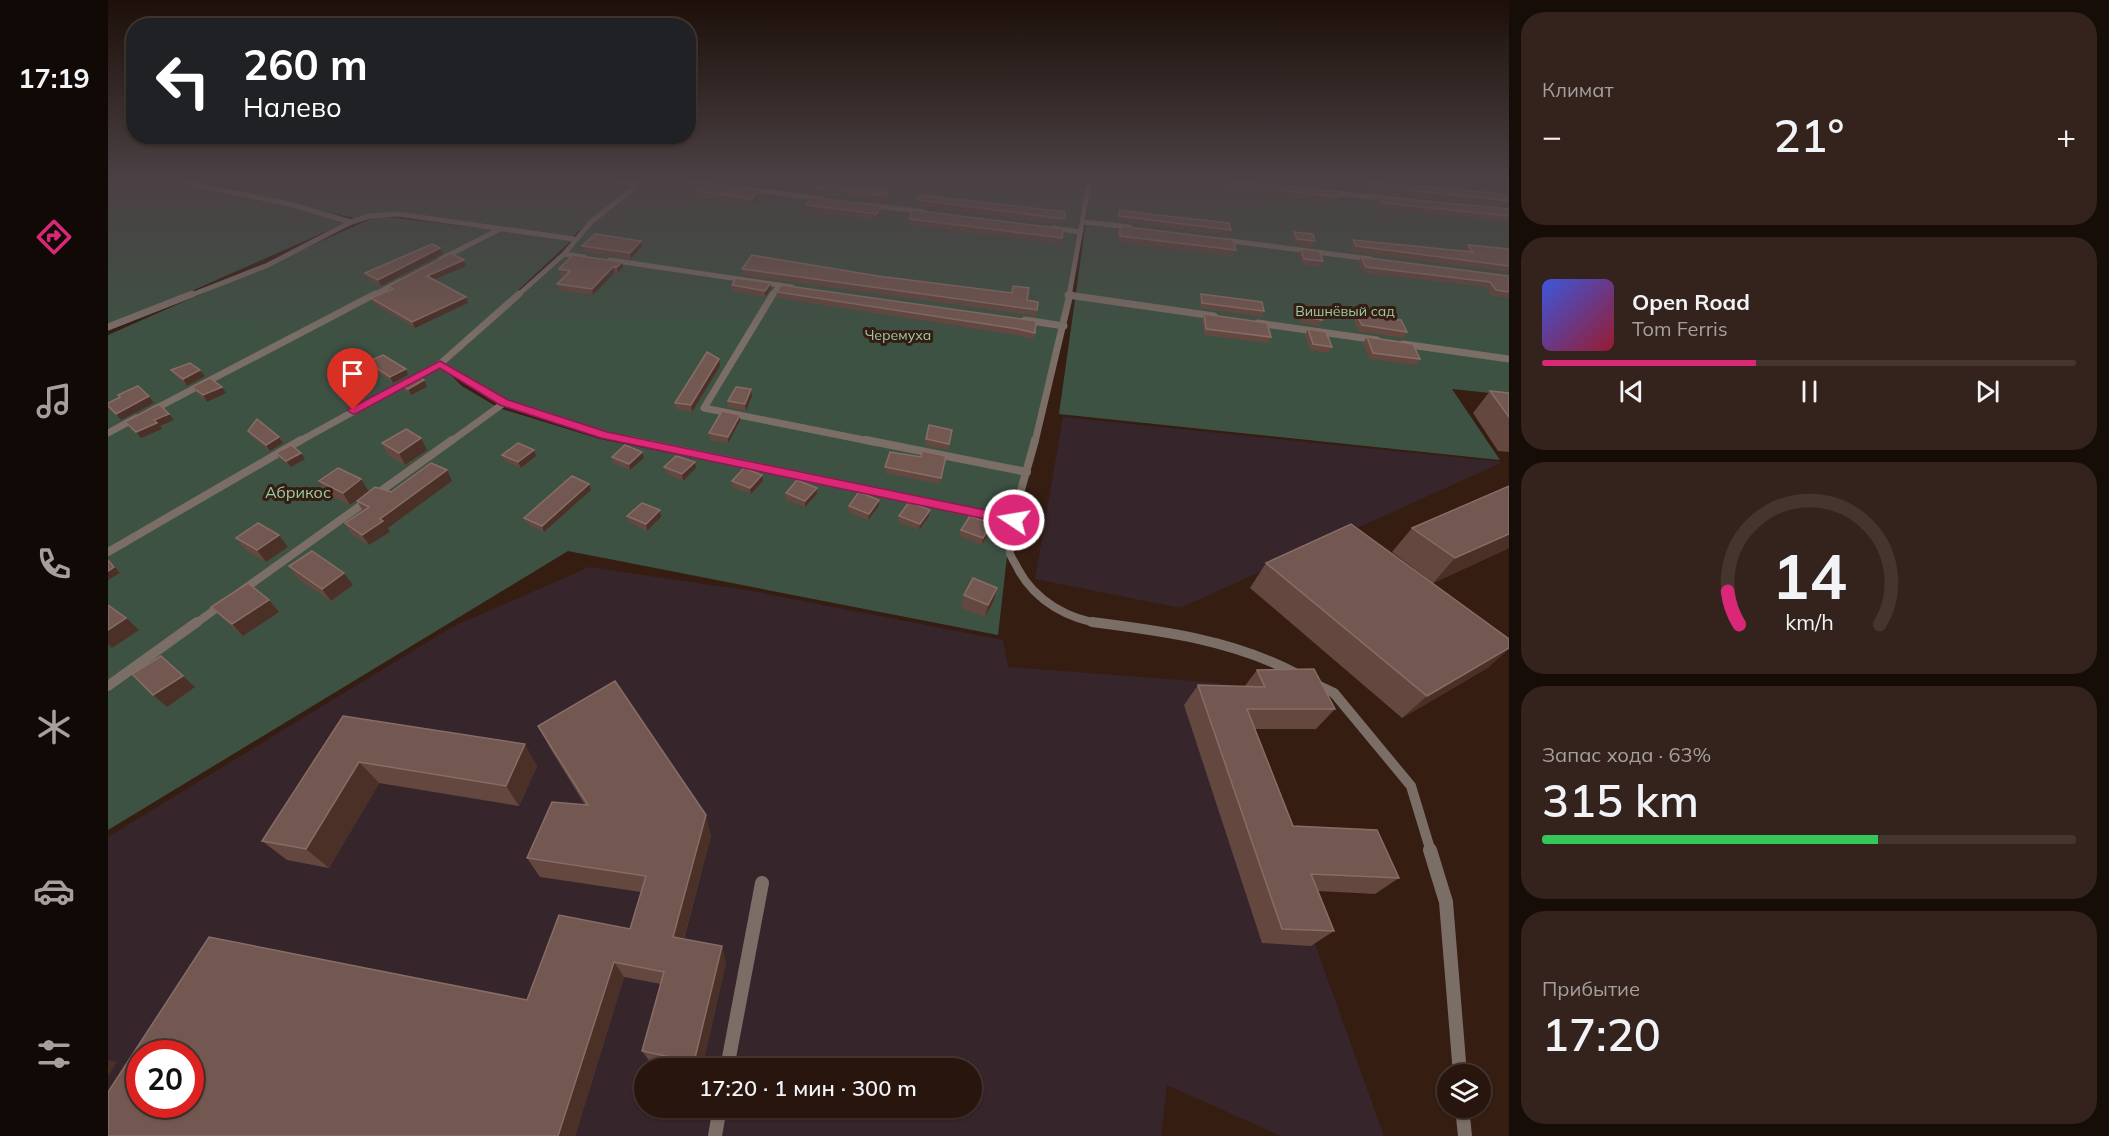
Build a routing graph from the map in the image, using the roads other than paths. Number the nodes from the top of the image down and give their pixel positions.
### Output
1 (334, 231) edge
2 (496, 231) edge
3 (515, 231) edge
4 (583, 231) edge
5 (1082, 231) edge
6 (1212, 238) edge
7 (574, 239) junction
8 (564, 254) junction
9 (587, 257) edge
10 (598, 258) edge
11 (1374, 259) edge
12 (437, 262) edge
13 (405, 278) edge
14 (779, 285) junction
15 (803, 288) edge
16 (1068, 296) junction
17 (1222, 318) edge
18 (1016, 319) edge
19 (1246, 321) edge
20 (1064, 326) junction
21 (108, 327) edge
22 (1385, 341) edge
23 (1397, 343) edge
24 (1509, 359) edge
25 (440, 364) junction
26 (504, 403) junction
27 (108, 433) edge
28 (1027, 472) junction
29 (1014, 520) junction
30 (108, 552) edge
31 (108, 686) edge
32 (762, 883) dead end
33 (729, 1058) edge
34 (1459, 1064) edge
35 (718, 1118) edge
36 (1463, 1118) edge
37 (715, 1136) edge
38 (1465, 1136) edge

1 - 21 lane
2 - 12 lane
3 - 7 lane
4 - 7 lane
5 - 16 lane
6 - 11 lane
7 - 8 lane
8 - 9 lane
8 - 25 lane
10 - 14 lane
13 - 27 lane
14 - 15 lane
14 - 28 lane
16 - 17 lane
16 - 20 lane
18 - 20 lane
19 - 22 lane
20 - 28 lane
23 - 24 lane
25 - 26 lane
25 - 30 lane
26 - 29 lane
26 - 31 lane
28 - 29 lane
29 - 34 lane
32 - 33 lane
35 - 37 lane
36 - 38 lane

